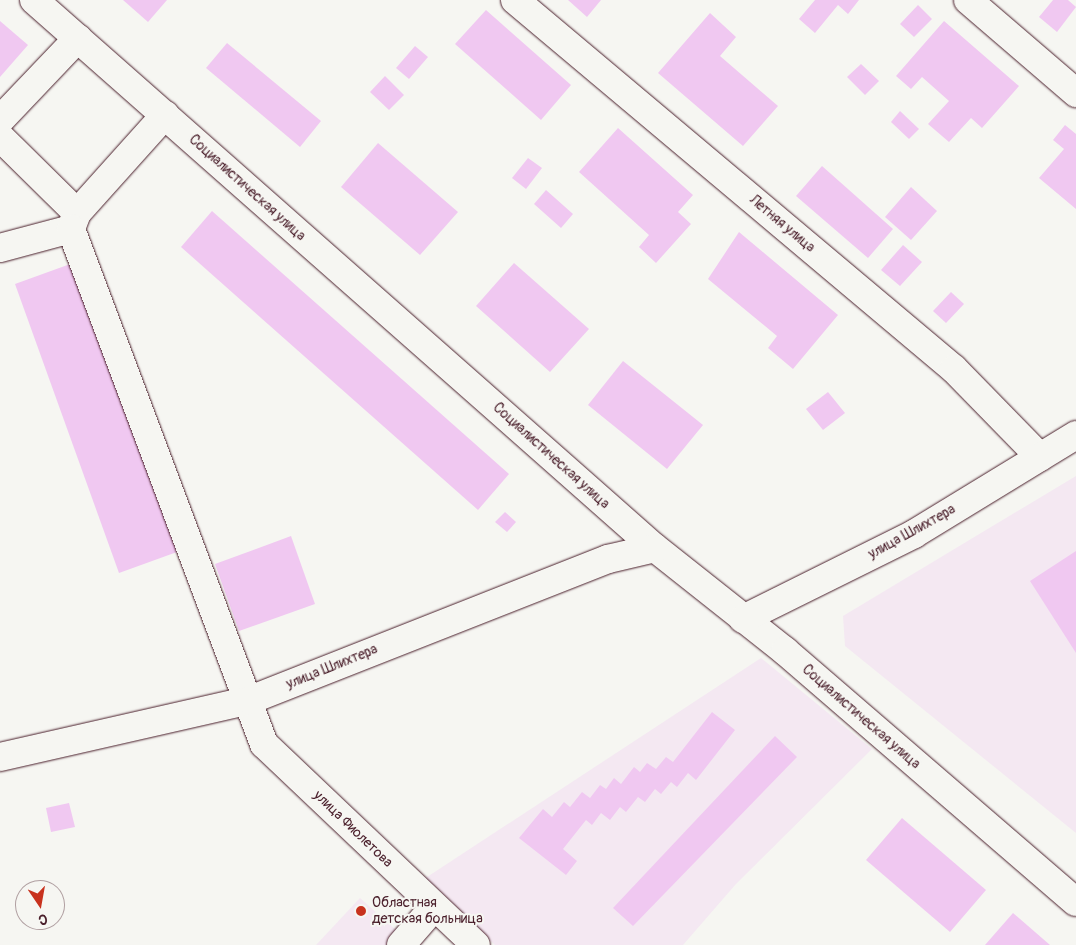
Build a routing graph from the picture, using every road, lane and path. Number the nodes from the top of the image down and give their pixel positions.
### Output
1 (34, 0) edge
2 (515, 0) edge
3 (968, 0) edge
4 (78, 38) junction
5 (1076, 93) edge
6 (165, 115) junction
7 (0, 120) edge
8 (0, 137) edge
9 (74, 221) junction
10 (0, 248) edge
11 (1076, 435) edge
12 (1040, 457) junction
13 (655, 548) junction
14 (743, 619) junction
15 (250, 700) junction
16 (0, 756) edge
17 (1076, 902) edge
18 (434, 907) junction
19 (401, 945) edge
20 (476, 945) edge

1 - 4 street, Социалистическая улица
2 - 12 street, Летняя улица
3 - 5 street
4 - 6 street, Социалистическая улица
4 - 7 street
6 - 9 street
6 - 13 street, Социалистическая улица
8 - 9 street
9 - 10 street
9 - 15 street, улица Фиолетова
11 - 12 street, улица Шлихтера
12 - 14 street, улица Шлихтера
13 - 14 street, Социалистическая улица
13 - 15 street, улица Шлихтера
14 - 17 street, Социалистическая улица
15 - 16 street, улица Шлихтера
15 - 18 street, улица Фиолетова
18 - 19 street
18 - 20 street, улица Фиолетова

